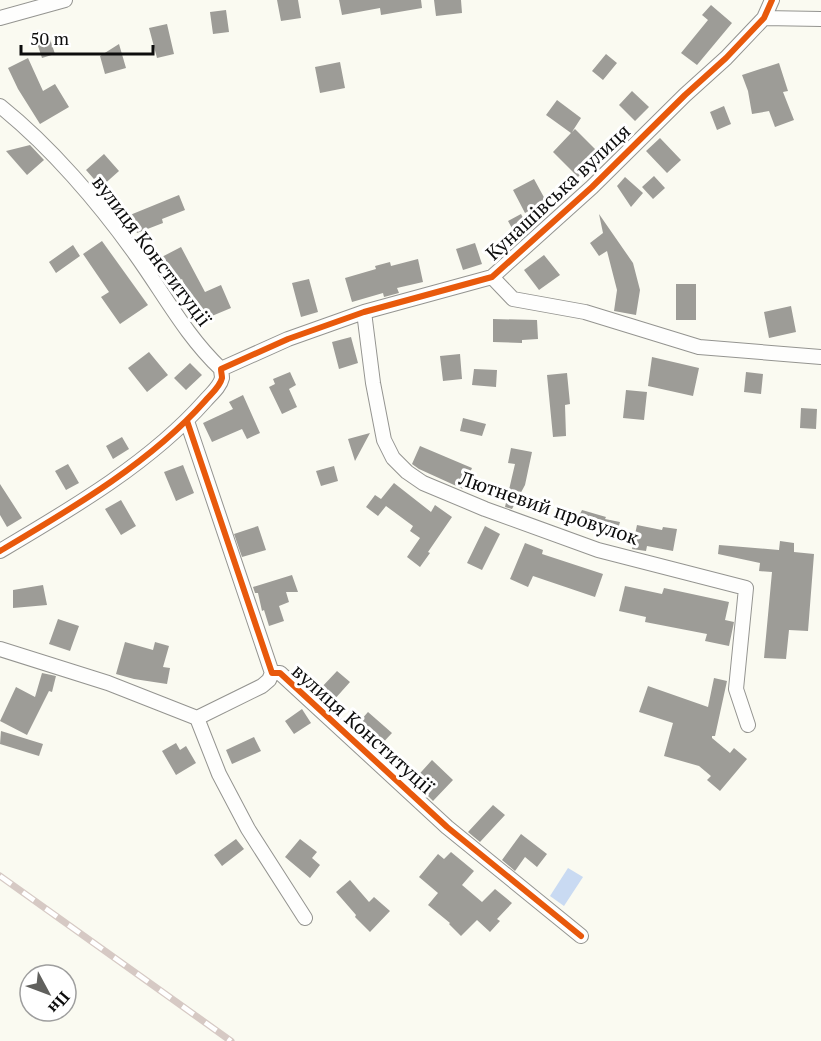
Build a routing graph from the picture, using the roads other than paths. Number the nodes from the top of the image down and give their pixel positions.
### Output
1 (64, 0) edge
2 (772, 0) edge
3 (0, 18) edge
4 (764, 18) junction
5 (821, 19) edge
6 (0, 106) edge
7 (492, 277) junction
8 (364, 312) junction
9 (821, 357) edge
10 (221, 369) junction
11 (187, 421) junction
12 (0, 550) edge
13 (0, 649) edge
14 (272, 673) junction
15 (197, 718) junction
16 (748, 725) dead end
17 (305, 918) dead end
18 (581, 936) dead end

1 - 3 street
2 - 4 street, Кунашівська вулиця
4 - 5 street
4 - 7 street, Кунашівська вулиця
6 - 10 street, вулиця Конституції
7 - 8 street, Кунашівська вулиця
7 - 9 street
8 - 10 street, Кунашівська вулиця
8 - 16 street, Лютневий провулок
10 - 11 street
11 - 12 street
11 - 14 street, вулиця Конституції
13 - 15 street
14 - 15 street
14 - 18 street, вулиця Конституції
15 - 17 street

